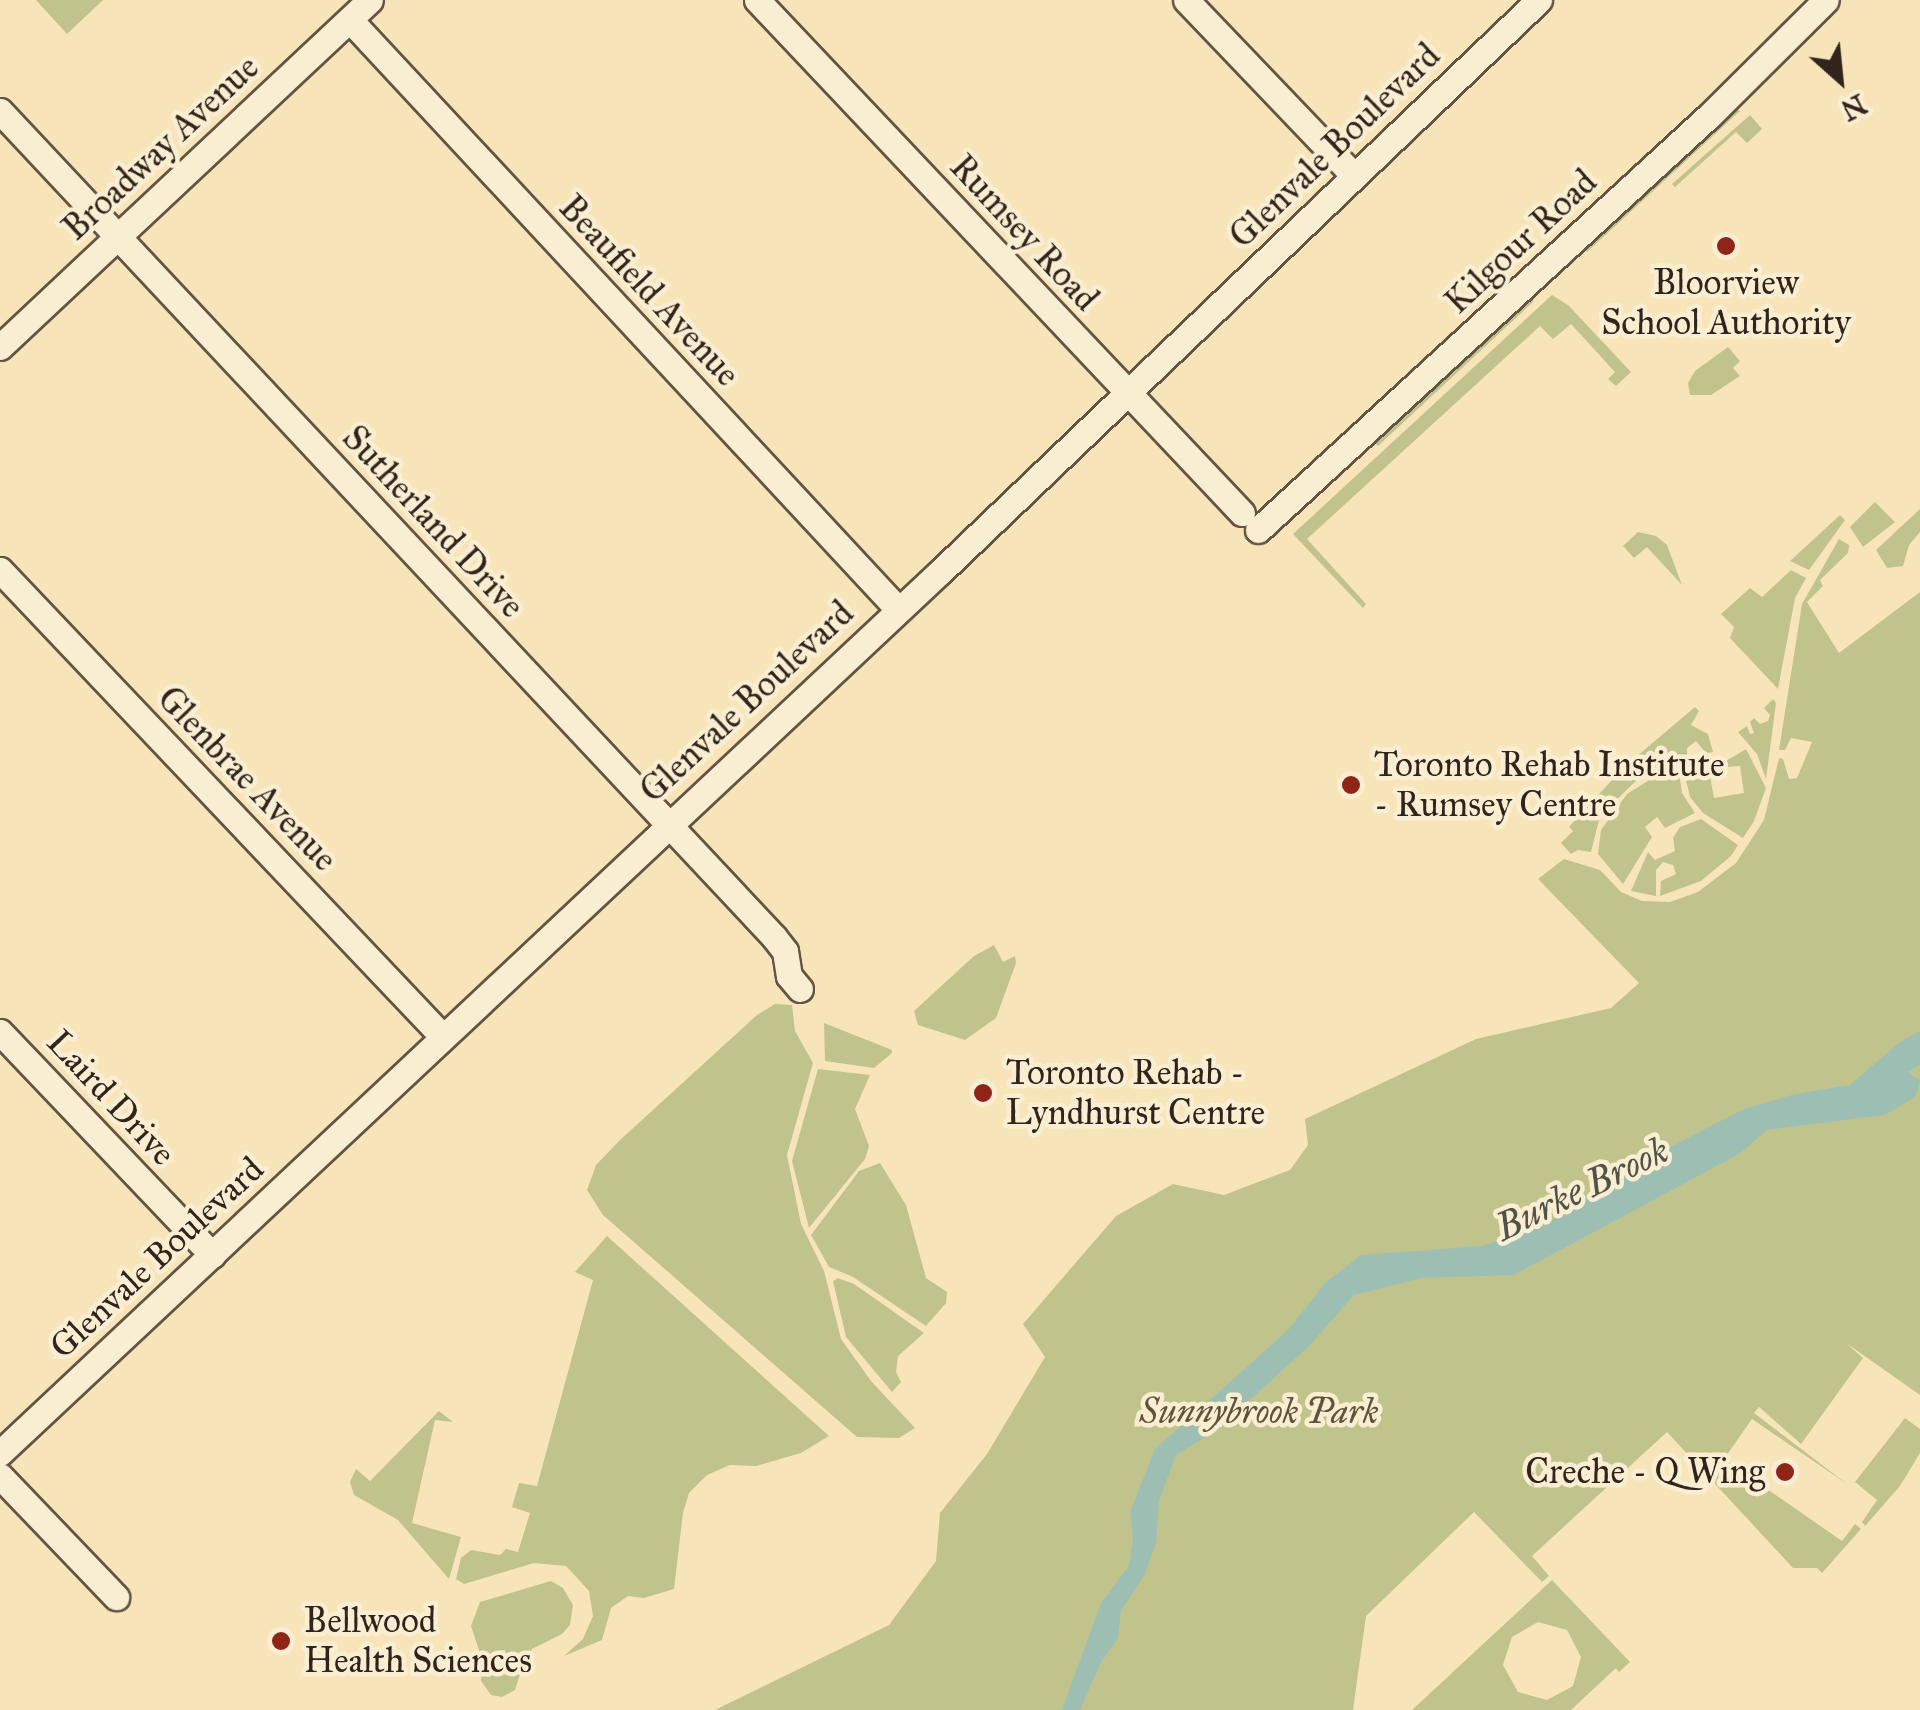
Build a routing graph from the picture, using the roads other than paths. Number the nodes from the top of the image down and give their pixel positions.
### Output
1 (370, 0) edge
2 (757, 0) edge
3 (1186, 0) edge
4 (1539, 0) edge
5 (1826, 0) edge
6 (350, 20) junction
7 (0, 111) edge
8 (1354, 176) junction
9 (118, 238) junction
10 (0, 347) edge
11 (1128, 393) junction
12 (1250, 521) joint
13 (0, 570) edge
14 (898, 608) junction
15 (670, 823) junction
16 (800, 989) dead end
17 (0, 1032) edge
18 (442, 1036) junction
19 (212, 1255) junction
20 (0, 1453) edge
21 (0, 1476) edge
22 (116, 1598) dead end

1 - 6 street, Broadway Avenue
2 - 11 street, Rumsey Road
3 - 8 street
4 - 8 street, Glenvale Boulevard
5 - 12 street, Kilgour Road
6 - 9 street, Broadway Avenue
6 - 14 street, Beaufield Avenue
7 - 9 street, Sutherland Drive
8 - 11 street, Glenvale Boulevard
9 - 10 street, Broadway Avenue
9 - 15 street, Sutherland Drive
11 - 12 street, Rumsey Road
11 - 14 street, Glenvale Boulevard
13 - 18 street, Glenbrae Avenue
14 - 15 street, Glenvale Boulevard
15 - 16 street, Sutherland Drive
15 - 18 street, Glenvale Boulevard
17 - 19 street, Laird Drive
18 - 19 street, Glenvale Boulevard
19 - 20 street, Glenvale Boulevard
21 - 22 street

